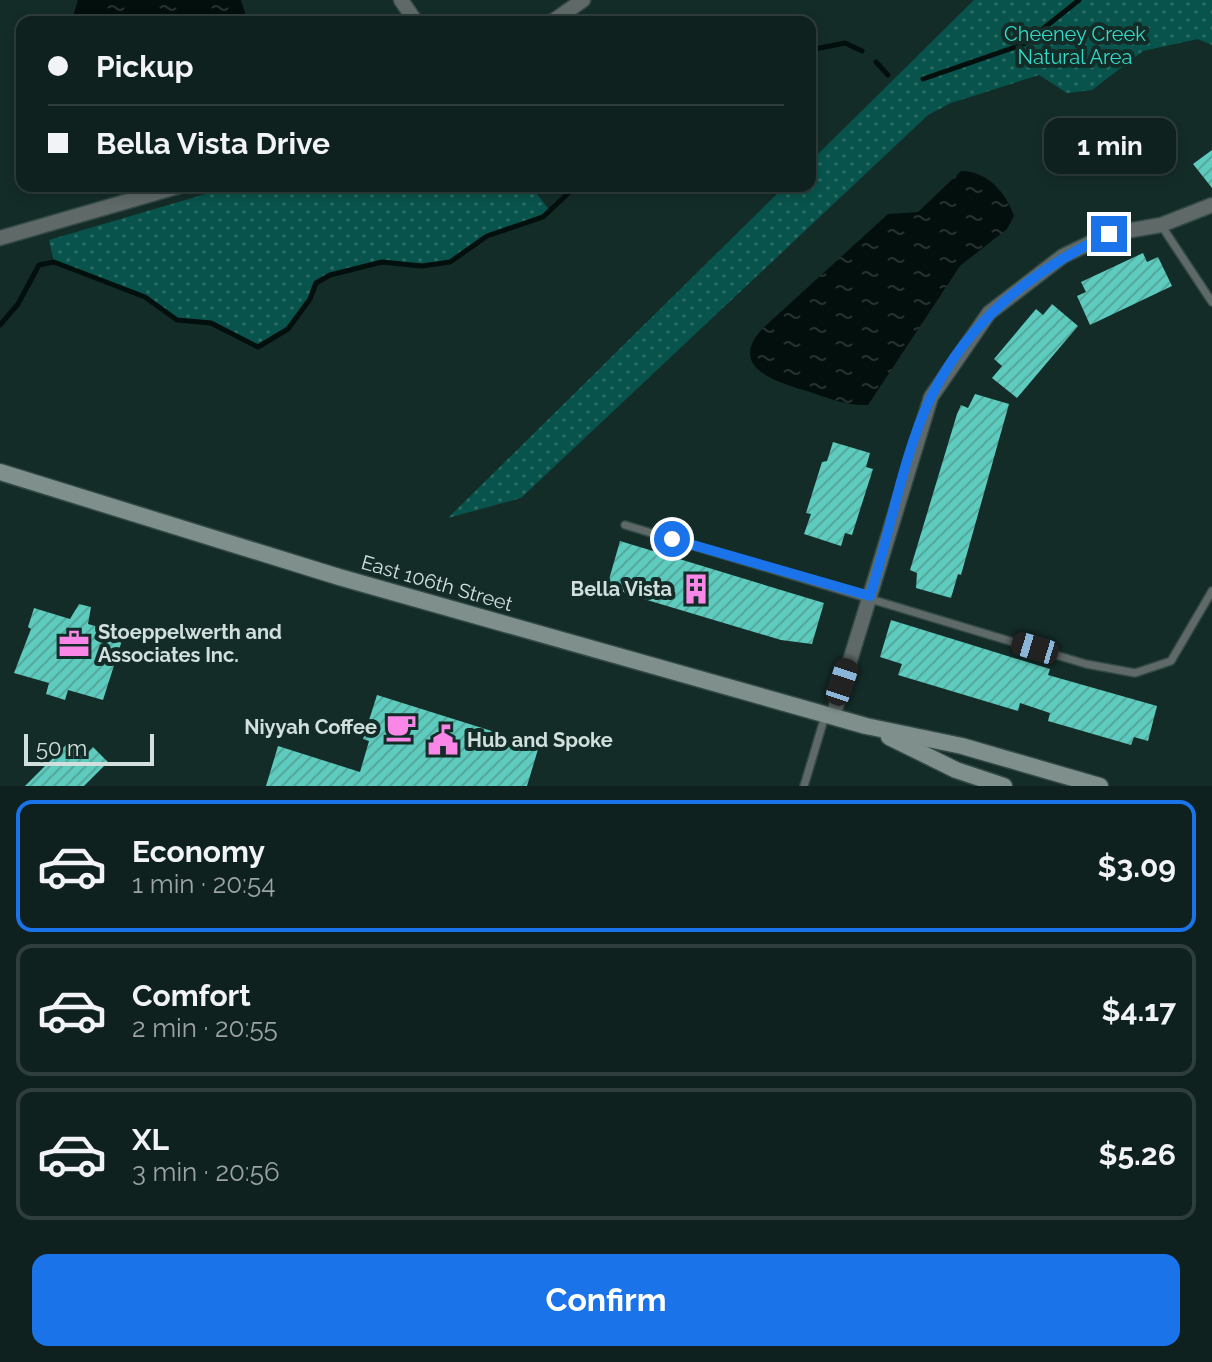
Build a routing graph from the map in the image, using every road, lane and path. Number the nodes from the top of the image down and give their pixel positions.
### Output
1 (583, 0) edge
2 (560, 16) edge
3 (159, 192) edge
4 (1212, 205) edge
5 (1161, 225) junction
6 (0, 238) edge
7 (1212, 302) edge
8 (0, 472) edge
9 (625, 525) dead end
10 (1212, 591) edge
11 (870, 596) junction
12 (830, 715) junction
13 (866, 726) junction
14 (804, 786) edge
15 (1004, 786) edge
16 (1100, 786) edge

1 - 2 street
3 - 6 street
4 - 5 street
5 - 7 lane
5 - 11 street
8 - 12 main road, East 106th Street
9 - 11 lane
10 - 11 lane
11 - 12 street
12 - 13 main road, East 106th Street
12 - 14 lane
13 - 15 main road, East 106th Street
13 - 16 main road, East 106th Street

